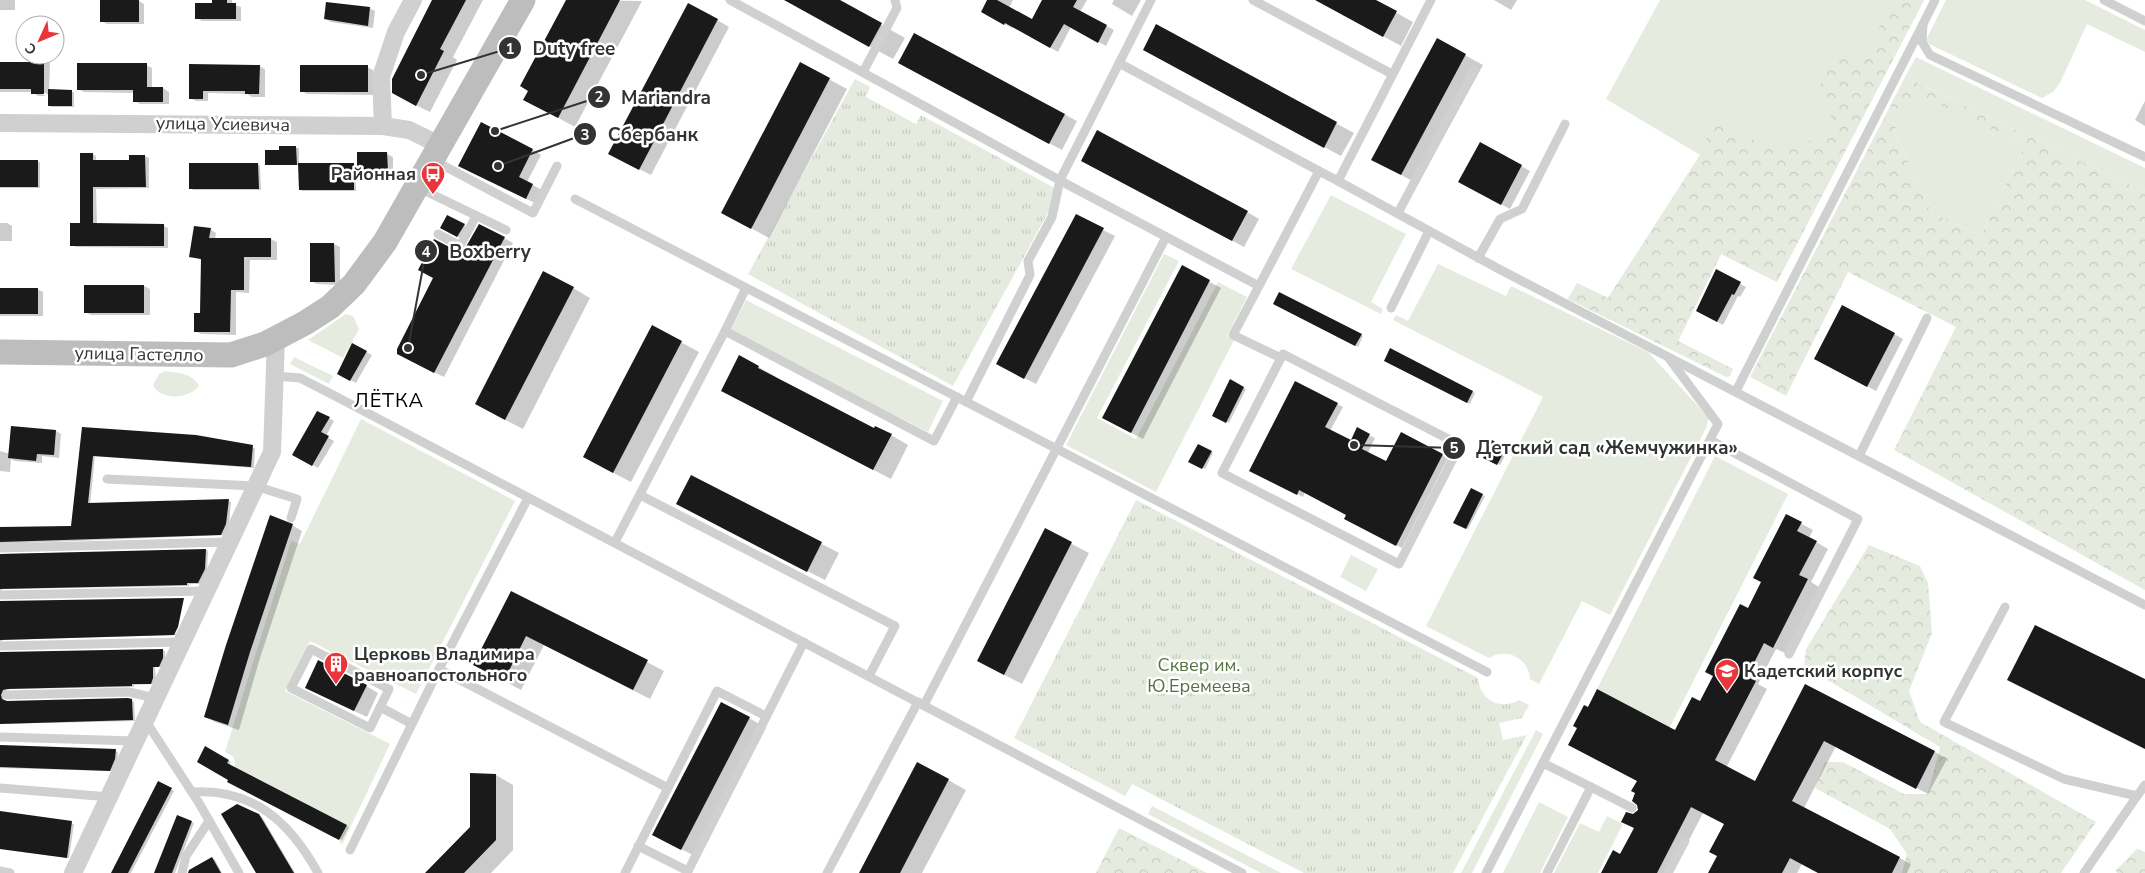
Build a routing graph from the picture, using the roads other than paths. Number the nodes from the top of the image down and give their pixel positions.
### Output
1 (413, 0) edge
2 (523, 0) edge
3 (730, 0) edge
4 (895, 0) edge
5 (1151, 0) edge
6 (1253, 0) edge
7 (1431, 0) edge
8 (1935, 0) edge
9 (2104, 0) edge
10 (2145, 21) edge
11 (1923, 24) junction
12 (1119, 63) junction
13 (1474, 70) dead end
14 (863, 72) junction
15 (1392, 74) junction
16 (0, 123) edge
17 (1565, 124) dead end
18 (383, 126) junction
19 (437, 153) junction
20 (2145, 157) edge
21 (558, 166) dead end
22 (1319, 171) junction
23 (1060, 180) junction
24 (1338, 181) junction
25 (417, 187) junction
26 (575, 199) dead end
27 (1398, 213) junction
28 (476, 216) junction
29 (506, 230) dead end
30 (1429, 231) junction
31 (438, 234) dead end
32 (1166, 237) junction
33 (1478, 258) junction
34 (1258, 286) junction
35 (746, 288) junction
36 (1391, 308) dead end
37 (1927, 318) dead end
38 (724, 331) junction
39 (276, 338) junction
40 (0, 352) edge
41 (1667, 355) junction
42 (1281, 358) junction
43 (275, 376) junction
44 (1736, 391) junction
45 (957, 397) junction
46 (966, 402) junction
47 (1710, 440) junction
48 (1056, 449) junction
49 (1859, 456) junction
50 (107, 478) dead end
51 (256, 486) junction
52 (640, 494) junction
53 (528, 498) junction
54 (291, 518) dead end
55 (229, 542) junction
56 (615, 542) junction
57 (0, 548) edge
58 (206, 591) junction
59 (0, 596) edge
60 (2145, 605) edge
61 (2005, 607) dead end
62 (181, 642) junction
63 (804, 642) junction
64 (0, 646) edge
65 (1789, 654) dead end
66 (439, 669) junction
67 (1487, 672) dead end
68 (869, 676) junction
69 (8, 695) dead end
70 (155, 698) junction
71 (921, 703) junction
72 (380, 707) junction
73 (766, 716) junction
74 (145, 719) junction
75 (412, 724) junction
76 (0, 737) edge
77 (135, 741) junction
78 (1543, 764) junction
79 (2145, 785) edge
80 (1591, 787) junction
81 (0, 788) edge
82 (668, 788) junction
83 (192, 792) junction
84 (2137, 796) junction
85 (110, 797) junction
86 (1632, 808) dead end
87 (209, 821) junction
88 (1685, 841) dead end
89 (638, 846) junction
90 (350, 850) dead end
91 (0, 871) edge
92 (687, 872) edge
93 (10, 873) edge
94 (73, 873) edge
95 (182, 873) edge
96 (239, 873) edge
97 (318, 873) edge
98 (625, 873) edge
99 (827, 873) edge
100 (1242, 873) edge
101 (1486, 873) edge
102 (1547, 873) edge
103 (1668, 873) edge
104 (2084, 873) edge

1 - 18 street
2 - 19 street, улица Гастелло
3 - 14 lane
4 - 14 lane
5 - 12 lane
6 - 15 lane
7 - 15 lane
8 - 11 lane
9 - 10 lane
11 - 20 lane
11 - 44 lane
12 - 22 lane
12 - 23 lane
13 - 27 lane
14 - 23 lane
15 - 24 lane
16 - 18 street, улица Усиевича
17 - 33 lane
18 - 19 street, улица Усиевича
19 - 21 lane
19 - 25 street, улица Гастелло
22 - 24 lane
22 - 34 lane
23 - 32 lane
23 - 46 lane
24 - 27 lane
25 - 28 lane
25 - 39 street, улица Гастелло
26 - 35 lane
27 - 30 lane
28 - 29 lane
28 - 31 lane
30 - 33 lane
30 - 36 lane
32 - 34 lane
32 - 48 lane
33 - 41 lane
34 - 42 lane
35 - 38 lane
35 - 45 lane
37 - 49 lane
38 - 45 lane
38 - 52 lane
39 - 40 street, улица Гастелло
39 - 43 street
41 - 44 lane
41 - 47 lane
42 - 42 lane
43 - 51 street
43 - 53 lane
44 - 49 lane
45 - 46 lane
46 - 48 lane
47 - 65 lane
47 - 78 lane
48 - 67 lane
48 - 71 lane
49 - 60 lane
50 - 51 lane
51 - 54 lane
51 - 55 street
52 - 56 lane
52 - 68 lane
53 - 56 lane
53 - 66 lane
55 - 57 lane
55 - 58 street
56 - 63 lane
58 - 59 lane
58 - 62 street
61 - 84 lane
62 - 64 lane
62 - 70 street
63 - 68 lane
63 - 73 lane
66 - 75 lane
66 - 82 lane
68 - 71 lane
69 - 70 lane
70 - 74 street
71 - 99 lane
71 - 100 lane
72 - 72 lane
72 - 75 lane
73 - 82 lane
73 - 92 lane
74 - 77 street
74 - 83 lane
75 - 90 lane
76 - 77 lane
77 - 85 street
78 - 80 lane
78 - 101 lane
79 - 84 lane
80 - 86 lane
80 - 102 lane
81 - 85 lane
82 - 89 lane
83 - 87 lane
83 - 97 lane
84 - 104 lane
85 - 94 street
87 - 95 lane
87 - 96 lane
88 - 103 lane
89 - 92 lane
89 - 98 lane
91 - 93 lane

